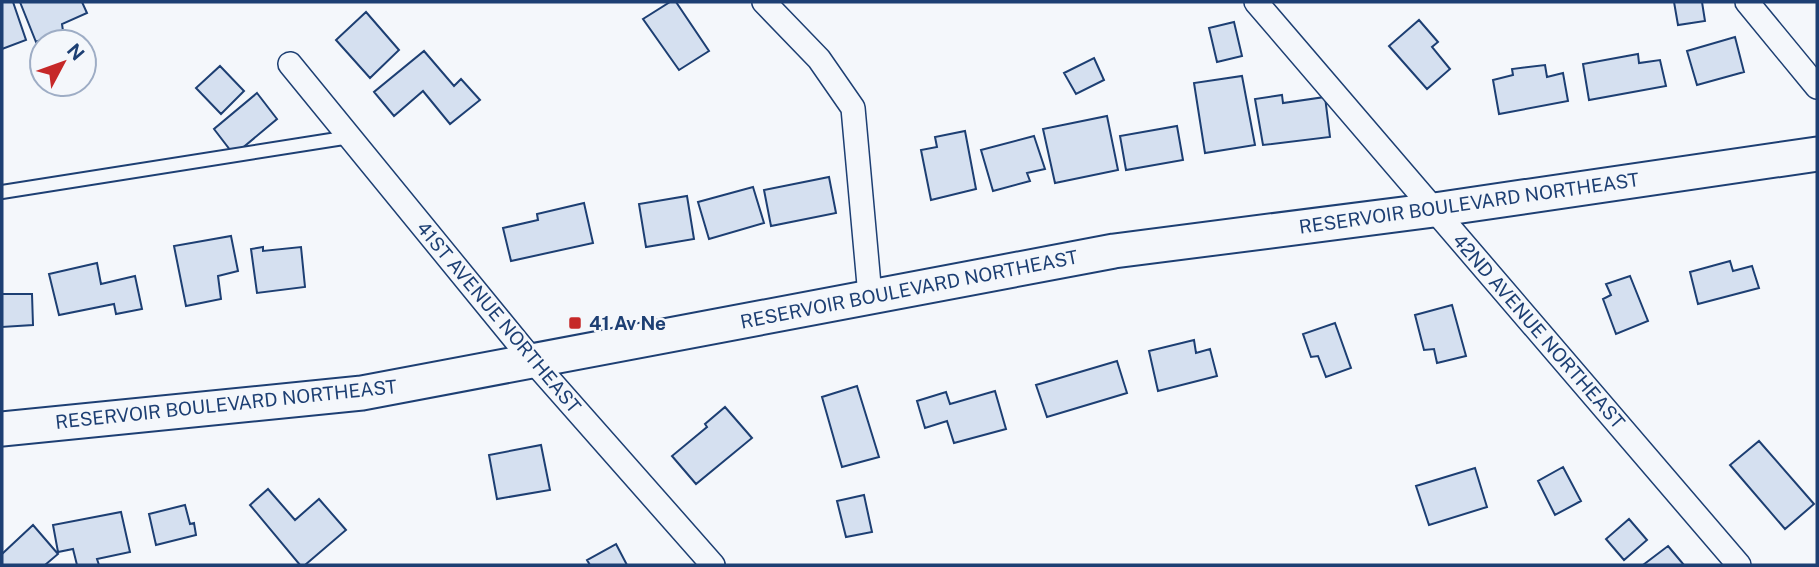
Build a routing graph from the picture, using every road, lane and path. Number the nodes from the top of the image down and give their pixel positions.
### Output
1 (764, 2) edge
2 (1256, 2) edge
3 (1747, 2) edge
4 (290, 64) dead end
5 (1817, 87) edge
6 (350, 137) junction
7 (1817, 154) edge
8 (2, 192) edge
9 (1434, 209) junction
10 (870, 296) junction
11 (532, 360) junction
12 (2, 429) edge
13 (713, 565) edge
14 (1739, 565) edge

1 - 10 street
2 - 9 street, 42ND AVENUE NORTHEAST
3 - 5 street
4 - 6 street, 41ST AVENUE NORTHEAST
6 - 8 lane
6 - 11 street, 41ST AVENUE NORTHEAST
7 - 9 street, RESERVOIR BOULEVARD NORTHEAST
9 - 10 street, RESERVOIR BOULEVARD NORTHEAST
9 - 14 street, 42ND AVENUE NORTHEAST
10 - 11 street, RESERVOIR BOULEVARD NORTHEAST
11 - 12 street, RESERVOIR BOULEVARD NORTHEAST
11 - 13 street, 41ST AVENUE NORTHEAST

